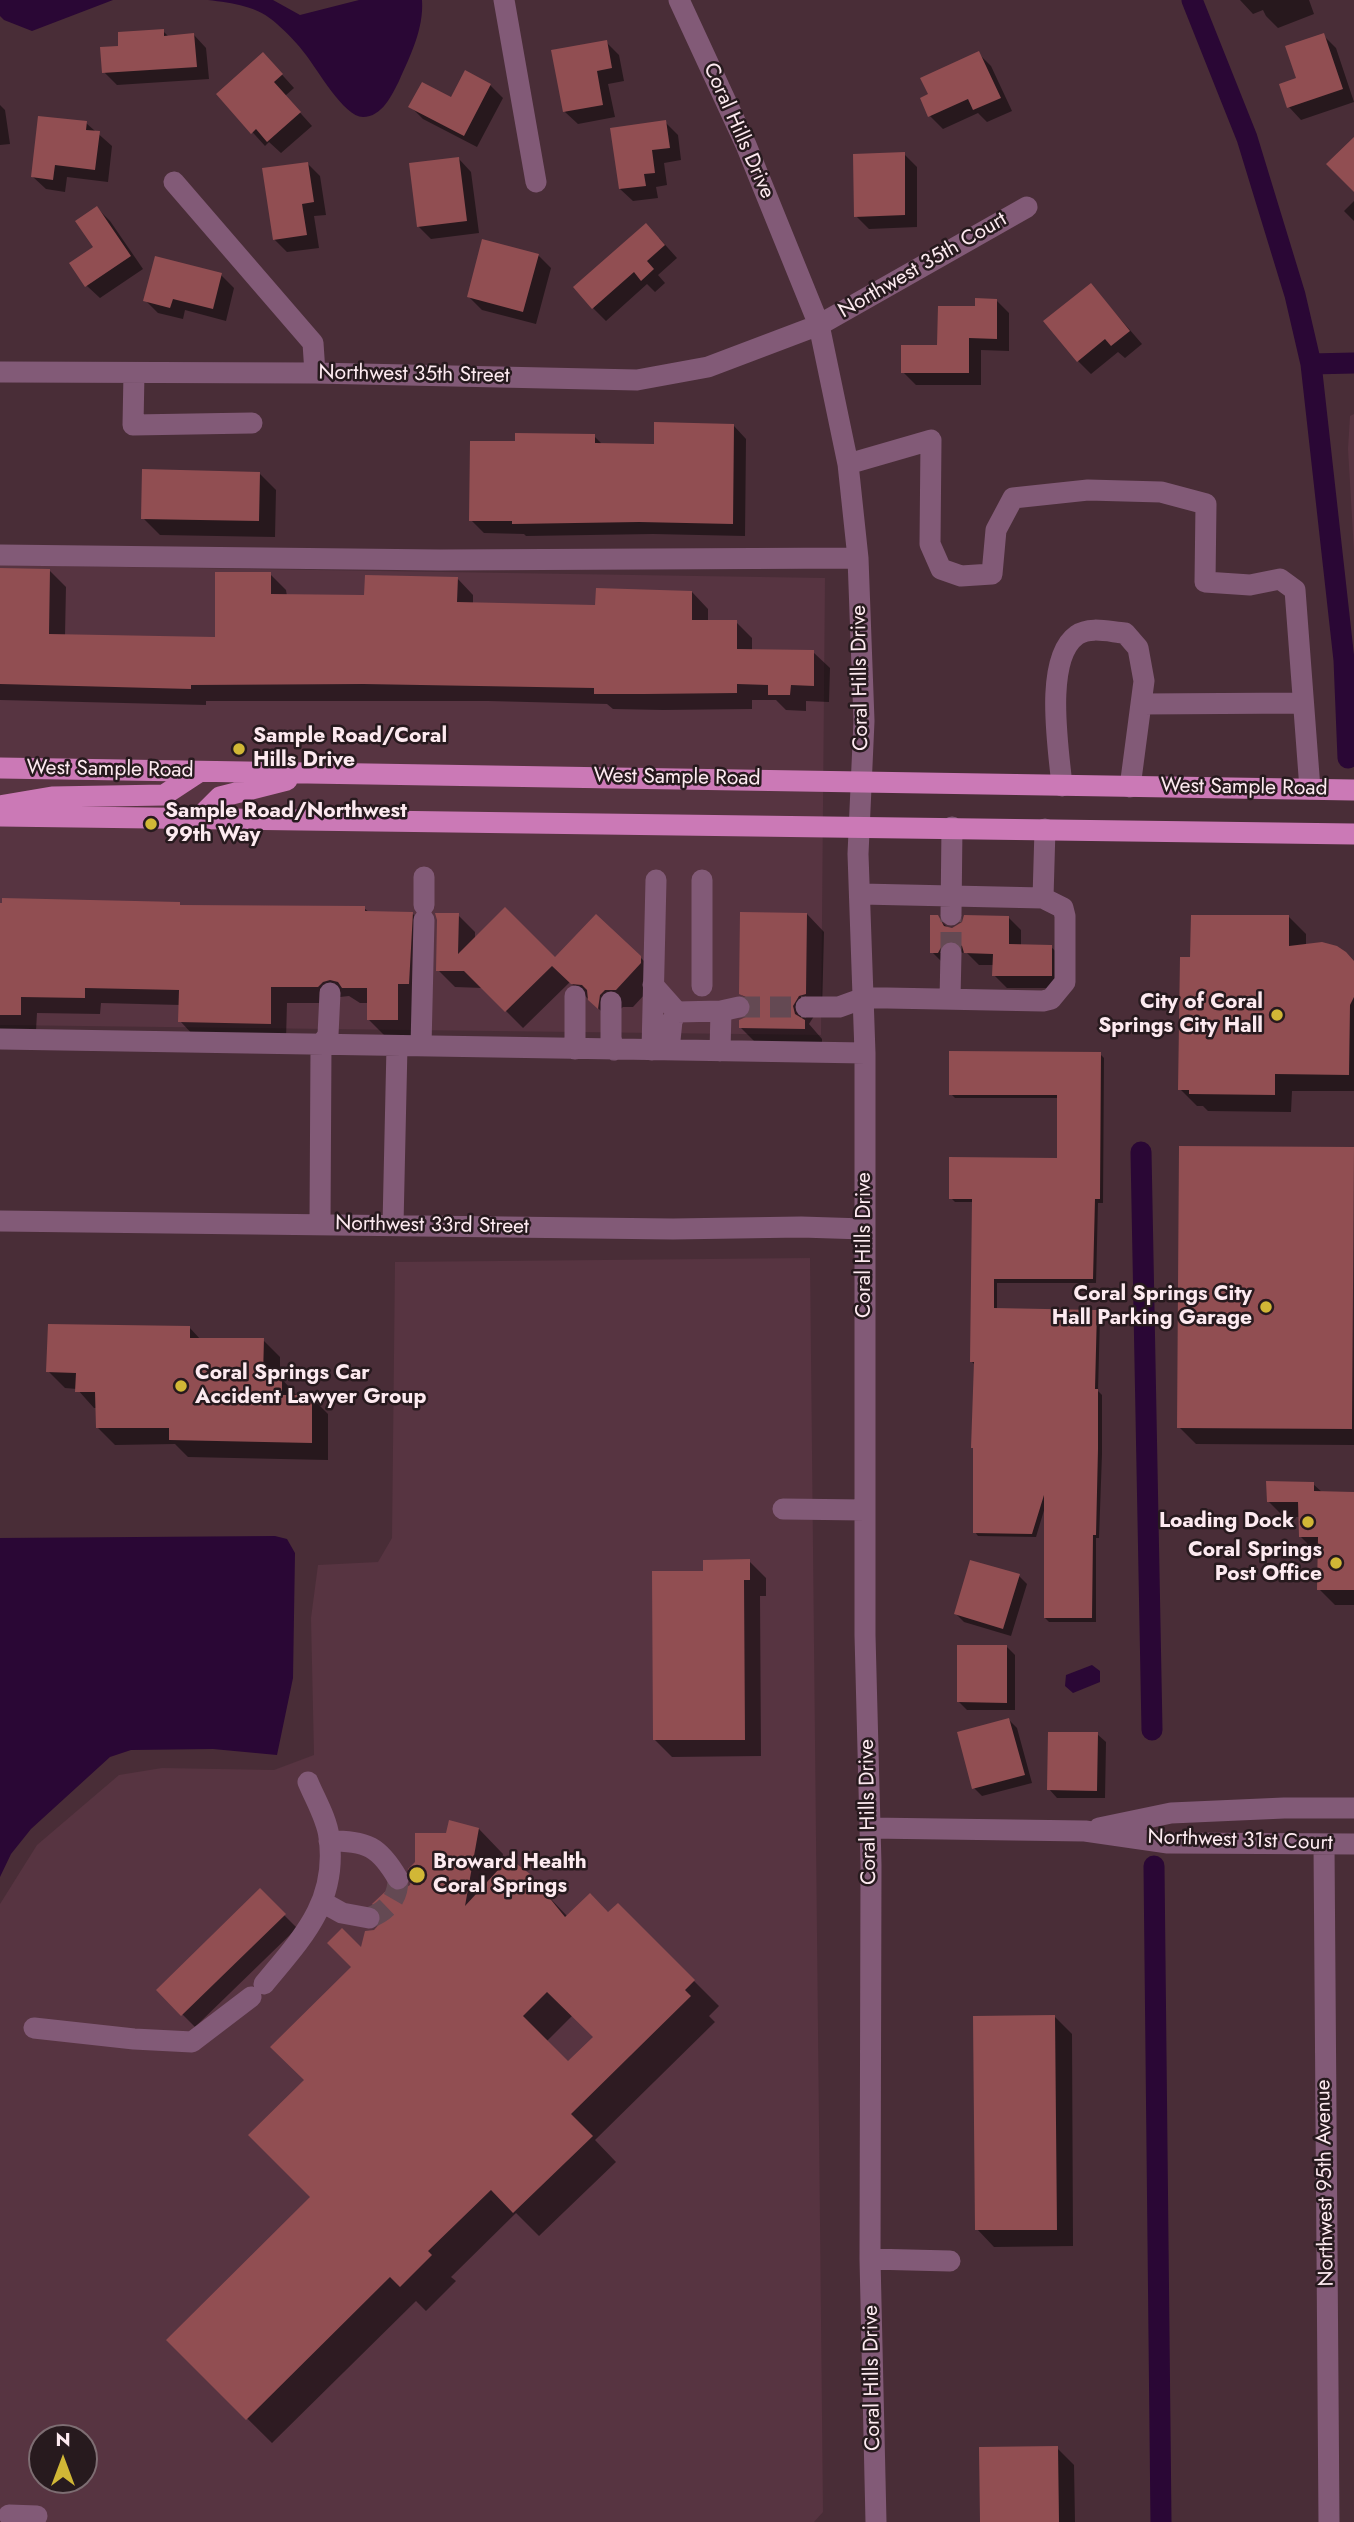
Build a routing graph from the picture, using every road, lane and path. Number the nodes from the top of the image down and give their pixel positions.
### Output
1 (504, 0) edge
2 (679, 0) edge
3 (174, 182) dead end
4 (536, 182) dead end
5 (1027, 207) dead end
6 (819, 325) junction
7 (0, 372) edge
8 (134, 373) junction
9 (315, 373) junction
10 (252, 423) dead end
11 (848, 464) junction
12 (0, 555) edge
13 (858, 558) junction
14 (1304, 703) junction
15 (1141, 704) junction
16 (0, 768) edge
17 (199, 772) junction
18 (313, 773) junction
19 (862, 781) junction
20 (1062, 786) junction
21 (1130, 787) junction
22 (1310, 789) junction
23 (1354, 790) edge
24 (0, 806) edge
25 (0, 816) edge
26 (199, 818) junction
27 (1354, 820) edge
28 (859, 827) junction
29 (952, 827) junction
30 (1045, 829) junction
31 (1311, 833) junction
32 (1354, 834) edge
33 (424, 877) dead end
34 (656, 880) dead end
35 (702, 880) dead end
36 (861, 894) junction
37 (1043, 898) junction
38 (951, 906) junction
39 (951, 953) tunnel mouth
40 (653, 985) junction
41 (702, 986) dead end
42 (330, 993) dead end
43 (575, 996) dead end
44 (864, 998) junction
45 (950, 999) junction
46 (611, 1002) dead end
47 (808, 1007) tunnel mouth
48 (677, 1012) junction
49 (0, 1039) edge
50 (321, 1045) junction
51 (397, 1046) junction
52 (421, 1046) junction
53 (575, 1049) junction
54 (614, 1049) junction
55 (661, 1050) junction
56 (720, 1051) junction
57 (865, 1053) junction
58 (0, 1221) edge
59 (320, 1224) junction
60 (393, 1226) junction
61 (864, 1229) junction
62 (783, 1509) dead end
63 (864, 1510) junction
64 (308, 1782) dead end
65 (1354, 1808) edge
66 (870, 1828) junction
67 (1085, 1831) junction
68 (329, 1841) junction
69 (1324, 1844) junction
70 (1354, 1844) edge
71 (398, 1879) dead end
72 (324, 1903) junction
73 (369, 1918) dead end
74 (34, 2028) dead end
75 (870, 2259) junction
76 (950, 2261) dead end
77 (9, 2515) dead end
78 (37, 2516) dead end
79 (876, 2522) edge
80 (1329, 2522) edge

1 - 4 street
2 - 6 street, Coral Hills Drive
3 - 9 street
5 - 6 street, Northwest 35th Court
6 - 9 street, Northwest 35th Street
6 - 11 street, Coral Hills Drive
7 - 8 street, Northwest 35th Street
8 - 9 street, Northwest 35th Street
8 - 10 street
11 - 13 street, Coral Hills Drive
11 - 14 street
12 - 13 street
13 - 19 street, Coral Hills Drive
14 - 15 street
14 - 22 street
15 - 20 street
15 - 21 street
16 - 17 main road, West Sample Road
17 - 18 main road, West Sample Road
17 - 24 main road
18 - 19 main road, West Sample Road
18 - 26 main road
19 - 20 main road, West Sample Road
19 - 28 street, Coral Hills Drive
20 - 21 main road, West Sample Road
21 - 22 main road, West Sample Road
22 - 23 main road, West Sample Road
25 - 26 main road, West Sample Road
26 - 28 main road, West Sample Road
27 - 31 main road
28 - 29 main road, West Sample Road
28 - 36 street, Coral Hills Drive
29 - 30 main road, West Sample Road
29 - 38 street
30 - 31 main road, West Sample Road
30 - 37 street
31 - 32 main road, West Sample Road
33 - 52 street
34 - 40 street
35 - 41 street
36 - 38 street
36 - 44 street, Coral Hills Drive
37 - 38 street
37 - 45 street
39 - 45 street
40 - 48 street
40 - 55 street
42 - 50 street
43 - 53 street
44 - 45 street
44 - 47 street
44 - 57 street, Coral Hills Drive
46 - 54 street
48 - 55 street
48 - 56 street
49 - 50 street
50 - 51 street
50 - 59 street
51 - 52 street
51 - 60 street
52 - 53 street
53 - 54 street
54 - 55 street
55 - 56 street
56 - 57 street
57 - 61 street, Coral Hills Drive
58 - 59 street, Northwest 33rd Street
59 - 60 street, Northwest 33rd Street
60 - 61 street, Northwest 33rd Street
61 - 63 street, Coral Hills Drive
62 - 63 street
63 - 66 street, Coral Hills Drive
64 - 68 street
65 - 67 street, Northwest 31st Court
66 - 67 street, Northwest 31st Court
66 - 75 street, Coral Hills Drive
67 - 69 street, Northwest 31st Court
68 - 71 street
68 - 72 street
69 - 70 street, Northwest 31st Court
69 - 80 street, Northwest 95th Avenue
72 - 73 street
72 - 74 street
75 - 76 street
75 - 79 street, Coral Hills Drive
77 - 78 street

